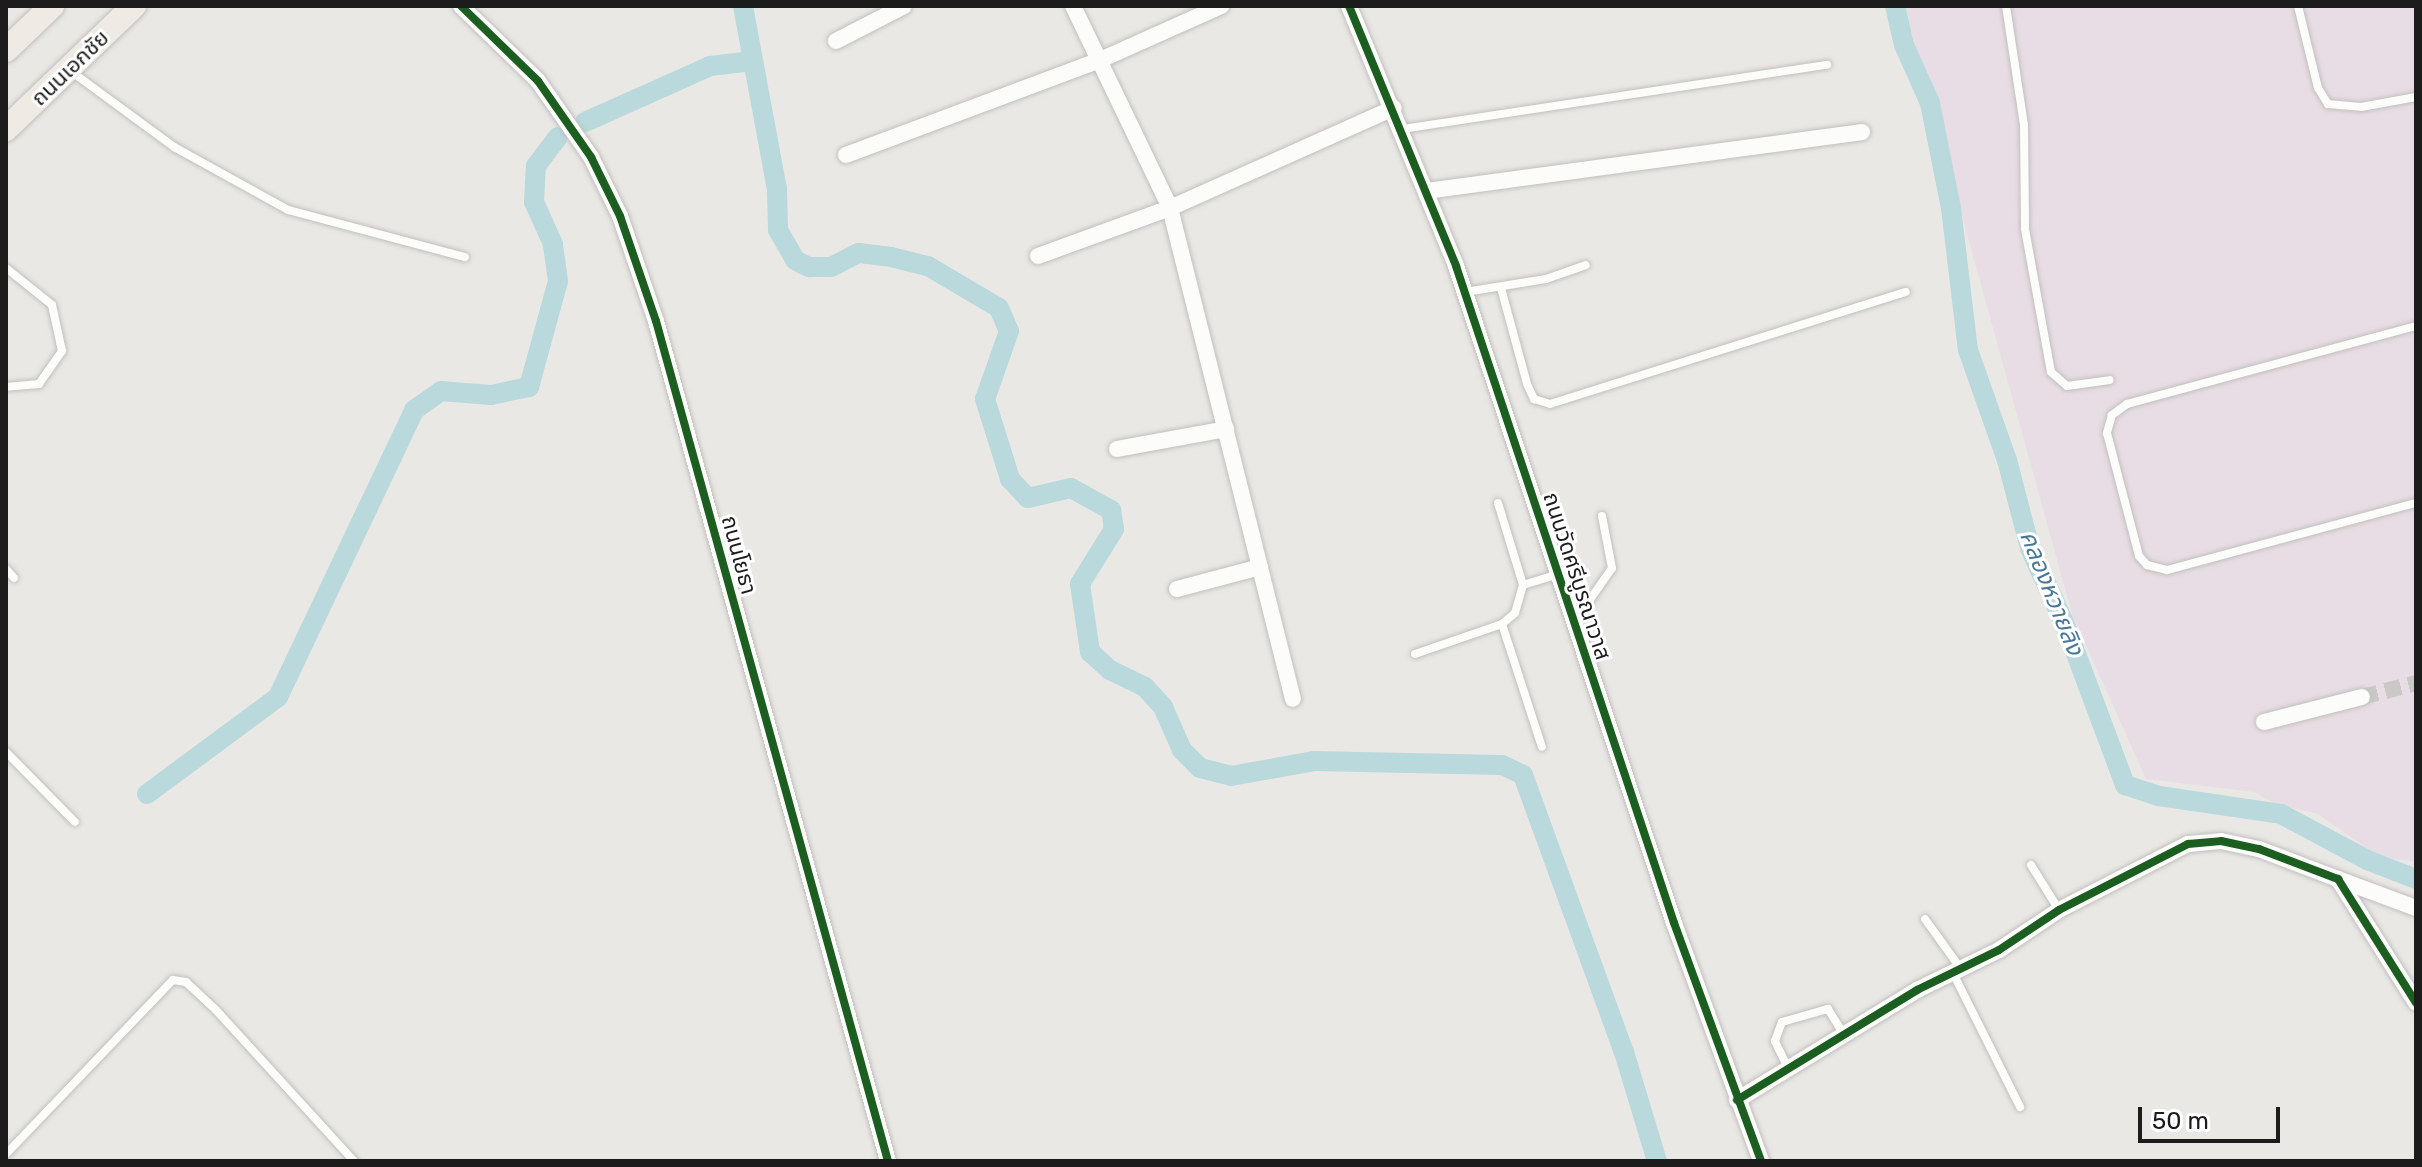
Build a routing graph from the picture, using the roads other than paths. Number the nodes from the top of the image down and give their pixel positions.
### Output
1 (52, 6) edge
2 (134, 6) edge
3 (461, 6) edge
4 (904, 6) edge
5 (1073, 6) edge
6 (1221, 6) edge
7 (1349, 6) edge
8 (2006, 6) edge
9 (2298, 6) edge
10 (836, 41) dead end
11 (6, 50) edge
12 (1098, 61) junction
13 (1827, 65) dead end
14 (68, 69) junction
15 (2416, 97) edge
16 (1394, 108) junction
17 (6, 129) edge
18 (1402, 129) junction
19 (1862, 132) dead end
20 (846, 155) dead end
21 (1426, 191) junction
22 (1170, 208) junction
23 (1038, 256) dead end
24 (465, 257) dead end
25 (1586, 265) dead end
26 (6, 268) edge
27 (1501, 288) junction
28 (1465, 292) junction
29 (1906, 292) dead end
30 (2416, 326) edge
31 (2110, 380) dead end
32 (6, 387) edge
33 (1226, 429) junction
34 (1117, 449) dead end
35 (1498, 503) dead end
36 (2416, 503) edge
37 (1602, 516) dead end
38 (1260, 567) junction
39 (6, 569) edge
40 (1558, 574) junction
41 (14, 578) dead end
42 (1523, 585) junction
43 (1177, 589) dead end
44 (1570, 614) junction
45 (1502, 624) junction
46 (1415, 654) dead end
47 (2362, 697) tunnel mouth
48 (1293, 699) dead end
49 (2264, 722) dead end
50 (1542, 747) dead end
51 (6, 752) edge
52 (75, 822) dead end
53 (2031, 865) dead end
54 (2338, 879) junction
55 (2416, 908) edge
56 (2059, 910) junction
57 (1925, 919) dead end
58 (1957, 971) junction
59 (2416, 1003) edge
60 (1844, 1035) junction
61 (1788, 1069) junction
62 (1737, 1100) junction
63 (2020, 1107) dead end
64 (6, 1154) edge
65 (354, 1161) edge
66 (888, 1161) edge
67 (1761, 1161) edge

1 - 11 main road
2 - 14 main road, ถนนเอกชัย
3 - 66 street, ถนนโยธา
4 - 10 street
5 - 12 street
6 - 12 street
7 - 16 street, ถนนวัดศรีบูรณาวาส
8 - 31 lane
9 - 15 lane
12 - 20 street
12 - 22 street
13 - 18 lane
14 - 17 main road, ถนนเอกชัย
14 - 24 lane
16 - 18 street, ถนนวัดศรีบูรณาวาส
16 - 22 street
18 - 21 street, ถนนวัดศรีบูรณาวาส
19 - 21 street
21 - 28 street, ถนนวัดศรีบูรณาวาส
22 - 23 street
22 - 33 street
25 - 27 lane
26 - 32 lane
27 - 28 lane
27 - 29 lane
28 - 40 street, ถนนวัดศรีบูรณาวาส
30 - 36 lane
33 - 34 street
33 - 38 street
35 - 42 lane
37 - 44 lane
38 - 43 street
38 - 48 street
39 - 41 lane
40 - 42 lane
40 - 44 street, ถนนวัดศรีบูรณาวาส
42 - 45 lane
44 - 62 street, ถนนวัดศรีบูรณาวาส
45 - 46 lane
45 - 50 lane
47 - 49 street
51 - 52 lane
53 - 56 lane
54 - 55 street
54 - 56 street
54 - 59 street
56 - 58 street
57 - 58 lane
58 - 60 street
58 - 63 lane
60 - 61 street
60 - 61 lane
61 - 62 street
62 - 67 street, ถนนวัดศรีบูรณาวาส
64 - 65 lane

